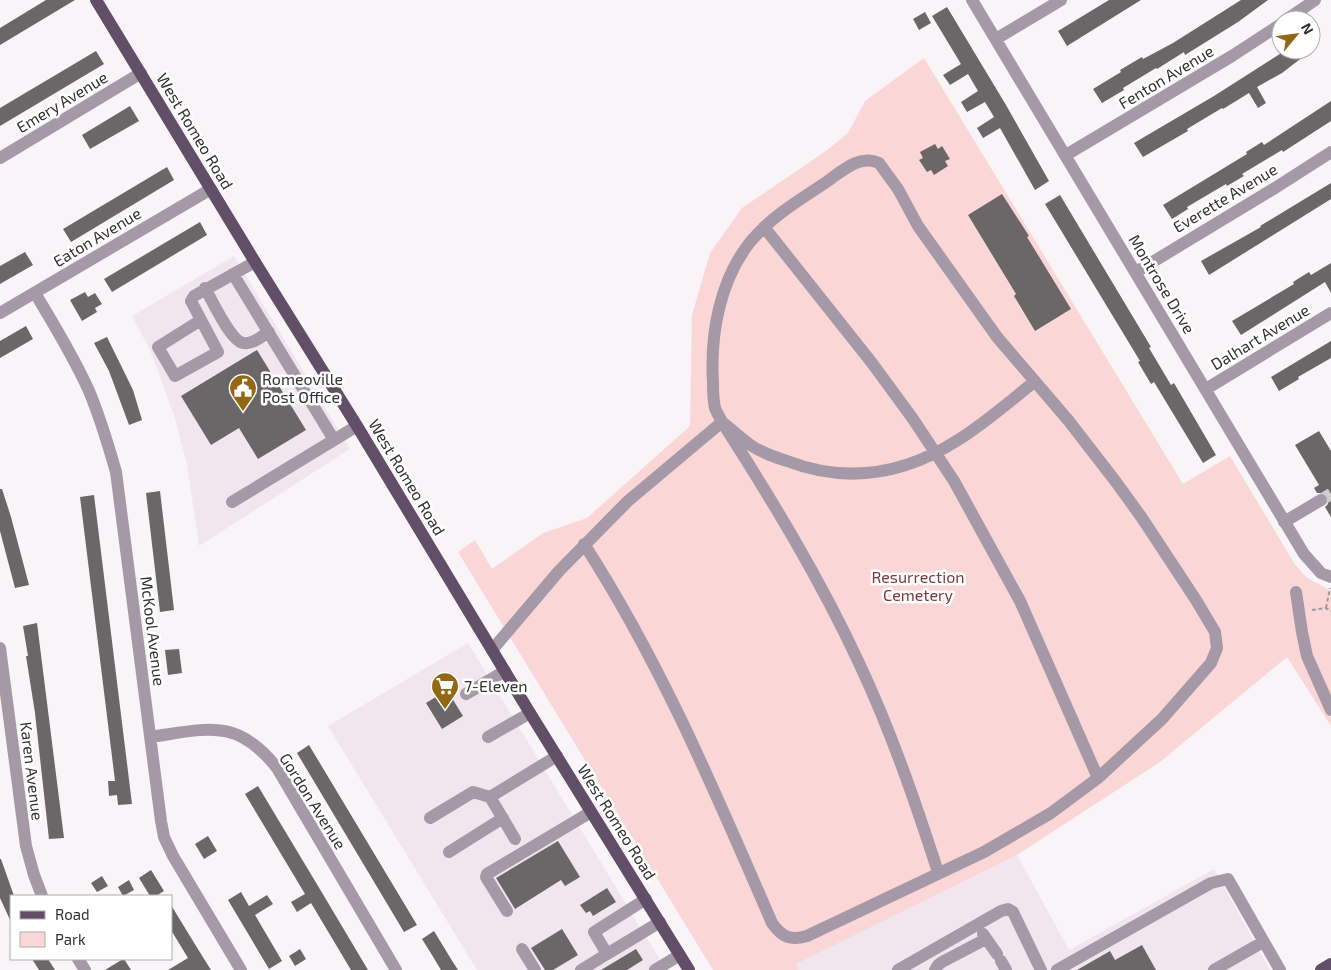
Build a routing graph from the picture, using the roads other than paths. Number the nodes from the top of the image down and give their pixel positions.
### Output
1 (96, 0) edge
2 (972, 0) edge
3 (1061, 0) edge
4 (1315, 0) edge
5 (1300, 10) edge
6 (1271, 31) edge
7 (996, 39) junction
8 (141, 74) junction
9 (1331, 152) edge
10 (1066, 155) junction
11 (0, 158) edge
12 (210, 189) junction
13 (764, 227) junction
14 (254, 262) junction
15 (1136, 272) junction
16 (233, 274) junction
17 (205, 288) junction
18 (35, 292) junction
19 (1331, 312) edge
20 (0, 313) edge
21 (201, 320) junction
22 (269, 332) junction
23 (1034, 382) junction
24 (1206, 389) junction
25 (722, 422) junction
26 (357, 426) junction
27 (334, 440) junction
28 (936, 453) junction
29 (1321, 500) tunnel mouth
30 (232, 502) dead end
31 (1284, 522) junction
32 (584, 544) junction
33 (1329, 582) edge
34 (1296, 592) dead end
35 (0, 648) edge
36 (492, 650) junction
37 (505, 671) junction
38 (466, 694) dead end
39 (1331, 710) edge
40 (530, 713) junction
41 (150, 737) junction
42 (488, 737) dead end
43 (557, 756) junction
44 (1098, 778) junction
45 (490, 797) junction
46 (591, 812) junction
47 (430, 818) dead end
48 (503, 818) junction
49 (515, 839) dead end
50 (450, 852) dead end
51 (938, 872) junction
52 (42, 895) edge
53 (646, 899) junction
54 (507, 911) dead end
55 (660, 922) junction
56 (977, 925) junction
57 (986, 939) junction
58 (1263, 942) junction
59 (522, 949) dead end
60 (607, 954) junction
61 (680, 955) junction
62 (1001, 961) edge
63 (1331, 964) edge
64 (905, 968) edge
65 (240, 970) edge
66 (396, 970) edge
67 (535, 970) edge
68 (581, 970) edge
69 (655, 970) edge
70 (689, 970) edge
71 (935, 970) edge
72 (1041, 970) edge
73 (1057, 970) edge
74 (1214, 970) edge
75 (1280, 970) edge
76 (1321, 970) edge

1 - 8 main road, West Romeo Road
2 - 7 street, Montrose Drive
3 - 7 street
4 - 5 street
6 - 10 street, Fenton Avenue
7 - 10 street, Montrose Drive
8 - 11 street, Emery Avenue
8 - 12 main road, West Romeo Road
9 - 15 street, Everette Avenue
10 - 15 street, Montrose Drive
12 - 14 main road, West Romeo Road
12 - 18 street, Eaton Avenue
13 - 23 street
13 - 25 street
13 - 28 street
14 - 16 street
14 - 26 main road, West Romeo Road
15 - 24 street, Montrose Drive
16 - 17 street
16 - 22 street
17 - 21 street
17 - 22 street
18 - 20 street, Eaton Avenue
18 - 41 street, McKool Avenue
19 - 24 street, Dalhart Avenue
21 - 21 street
22 - 27 street
23 - 28 street
23 - 44 street
24 - 31 street, Montrose Drive
25 - 28 street
25 - 32 street
25 - 51 street
26 - 27 street
26 - 36 main road, West Romeo Road
27 - 30 street
28 - 44 street
29 - 31 street
31 - 33 street, Montrose Drive
32 - 36 street
32 - 51 street
34 - 39 street
35 - 52 street, Karen Avenue
36 - 37 main road, West Romeo Road
37 - 38 street
37 - 40 main road, West Romeo Road
40 - 42 street
40 - 43 main road, West Romeo Road
41 - 65 street, McKool Avenue
41 - 66 street, Gordon Avenue
43 - 45 street
43 - 46 main road, West Romeo Road
44 - 51 street
45 - 47 street
45 - 48 street
46 - 53 main road, West Romeo Road
46 - 54 street
48 - 49 street
48 - 50 street
53 - 55 main road, West Romeo Road
53 - 60 street
55 - 60 street
55 - 61 main road, West Romeo Road
56 - 57 street
56 - 64 street
56 - 72 street
57 - 62 street
57 - 71 street
58 - 73 street
58 - 74 street
58 - 75 street
59 - 67 street
60 - 68 street
61 - 69 street
61 - 70 main road, West Romeo Road
63 - 76 main road

